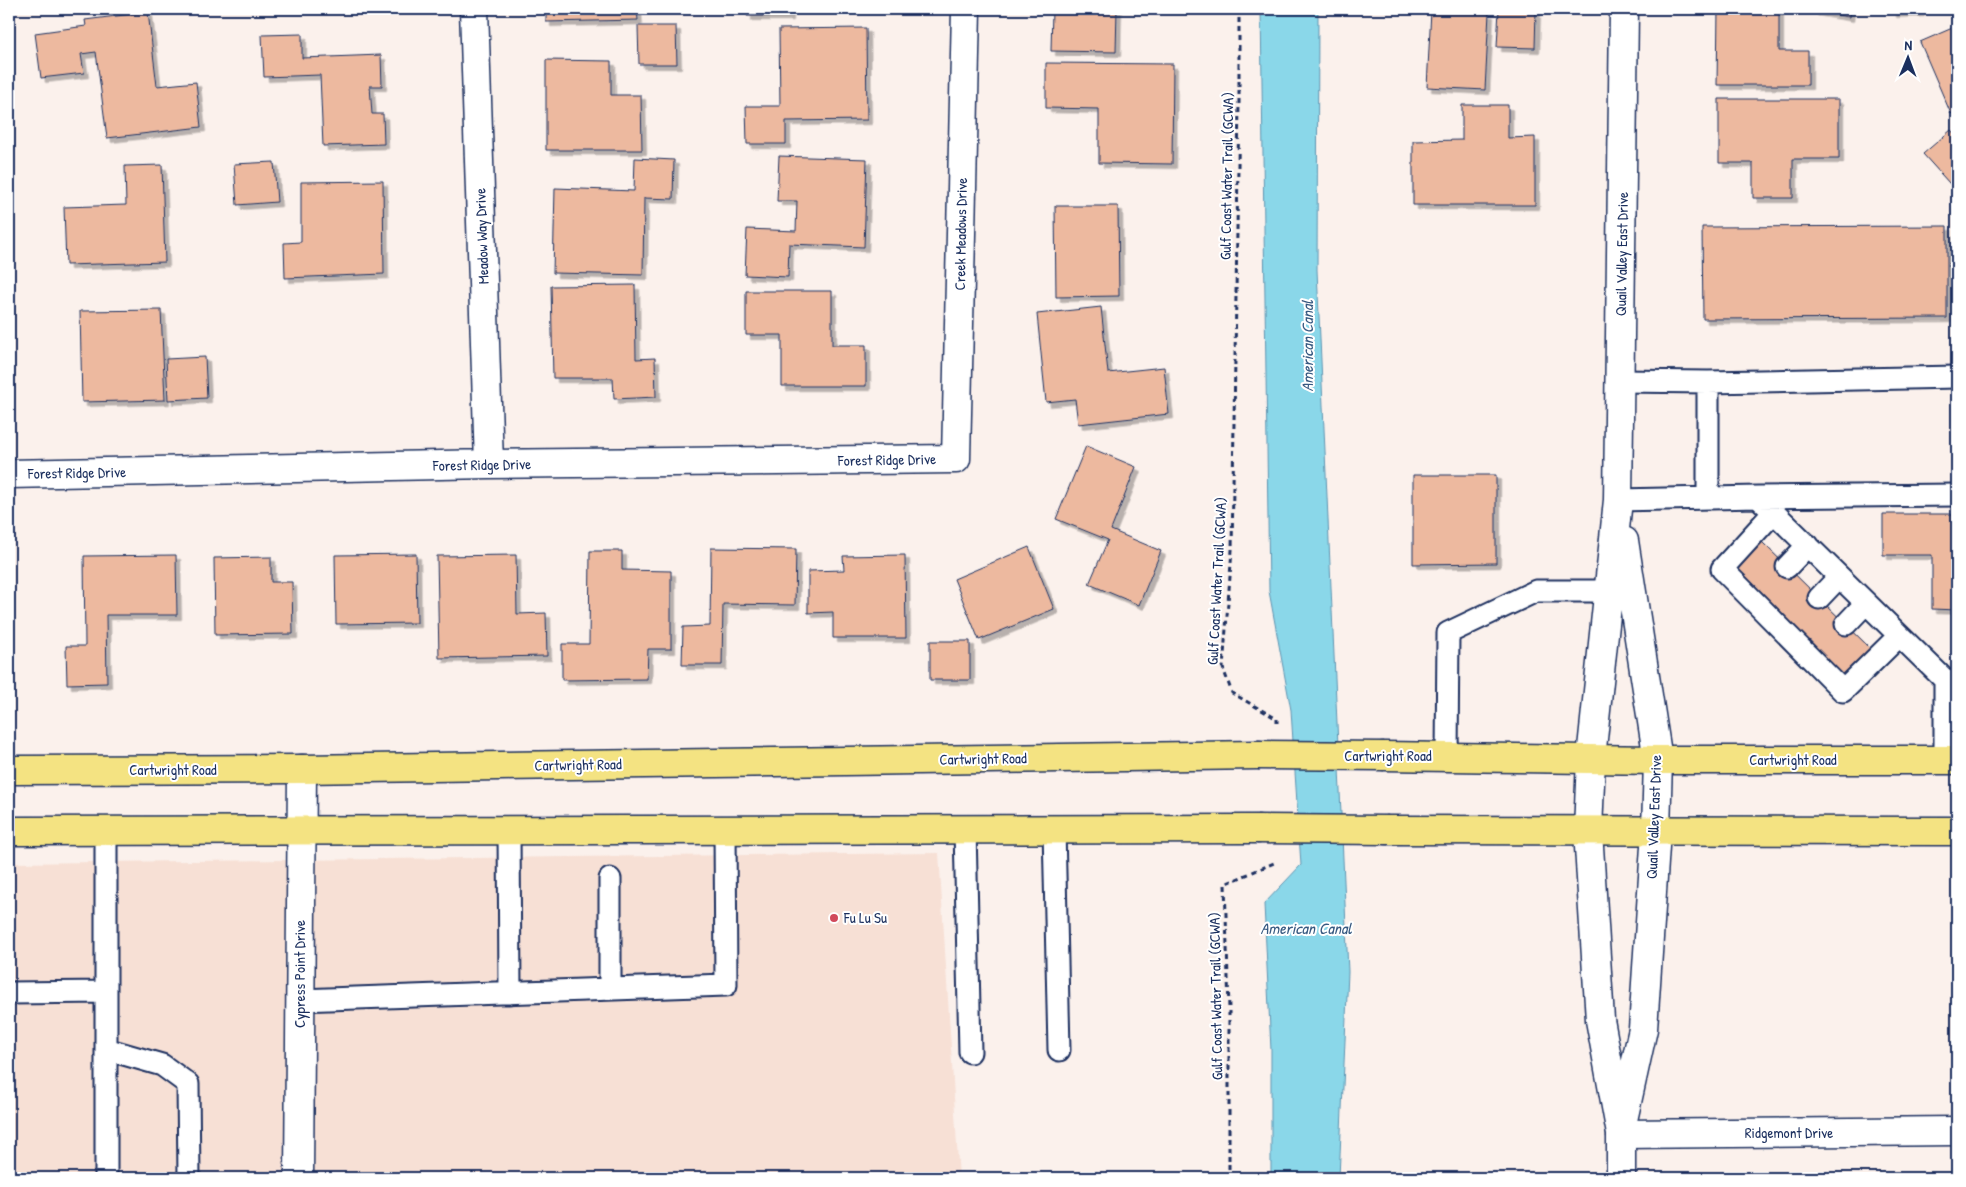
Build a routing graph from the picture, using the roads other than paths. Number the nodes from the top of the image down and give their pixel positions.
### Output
1 (474, 9) edge
2 (966, 9) edge
3 (1624, 9) edge
4 (1957, 377) edge
5 (1620, 381) junction
6 (1708, 382) junction
7 (956, 459) joint
8 (489, 464) junction
9 (9, 474) edge
10 (1957, 495) edge
11 (1758, 496) junction
12 (1708, 498) junction
13 (1618, 500) junction
14 (1774, 512) junction
15 (1808, 545) junction
16 (1787, 567) dead end
17 (1839, 576) junction
18 (1609, 591) junction
19 (1819, 598) dead end
20 (1866, 603) junction
21 (1846, 624) dead end
22 (1899, 636) junction
23 (1951, 678) edge
24 (1447, 756) junction
25 (1591, 758) junction
26 (1658, 760) junction
27 (1951, 760) edge
28 (302, 769) junction
29 (9, 770) edge
30 (509, 829) junction
31 (725, 829) junction
32 (965, 829) junction
33 (1054, 829) junction
34 (301, 830) junction
35 (9, 831) edge
36 (106, 831) junction
37 (1588, 831) junction
38 (1656, 831) junction
39 (1957, 831) edge
40 (610, 879) dead end
41 (610, 989) junction
42 (106, 992) junction
43 (9, 993) edge
44 (510, 993) junction
45 (299, 1000) junction
46 (106, 1049) junction
47 (1059, 1050) dead end
48 (970, 1052) dead end
49 (1957, 1131) edge
50 (1620, 1134) junction
51 (106, 1178) edge
52 (189, 1178) edge
53 (299, 1178) edge
54 (1621, 1178) edge

1 - 8 street, Meadow Way Drive
2 - 7 street, Creek Meadows Drive
3 - 5 street, Quail Valley East Drive
4 - 6 lane
5 - 6 lane
5 - 13 street, Quail Valley East Drive
6 - 12 lane
7 - 8 street, Forest Ridge Drive
8 - 9 street, Forest Ridge Drive
10 - 11 lane
11 - 12 lane
11 - 14 lane
12 - 13 lane
13 - 18 street, Quail Valley East Drive
13 - 26 street, Quail Valley East Drive
14 - 15 lane
14 - 22 lane
15 - 16 lane
15 - 17 lane
17 - 19 lane
17 - 20 lane
18 - 24 lane
18 - 25 street, Quail Valley East Drive
20 - 21 lane
20 - 22 lane
22 - 23 lane
23 - 27 lane
24 - 25 main road, Cartwright Road
24 - 28 main road, Cartwright Road, bridge
25 - 26 main road, Cartwright Road
25 - 37 street, Quail Valley East Drive
26 - 27 main road, Cartwright Road
26 - 38 street, Quail Valley East Drive
28 - 29 main road, Cartwright Road
28 - 34 street, Cypress Point Drive
30 - 31 main road
30 - 34 main road
30 - 44 lane
31 - 32 main road
31 - 41 lane
32 - 33 main road
32 - 48 lane
33 - 37 main road, bridge
33 - 47 lane
34 - 36 main road
34 - 45 street, Cypress Point Drive
35 - 36 main road
36 - 42 lane
37 - 38 main road
37 - 50 street, Quail Valley East Drive
38 - 39 main road
38 - 50 street, Quail Valley East Drive
40 - 41 lane
41 - 44 lane
42 - 43 lane
42 - 46 lane
44 - 45 lane
45 - 53 street, Cypress Point Drive
46 - 51 lane
46 - 52 lane
49 - 50 street, Ridgemont Drive
50 - 54 street, Quail Valley East Drive

